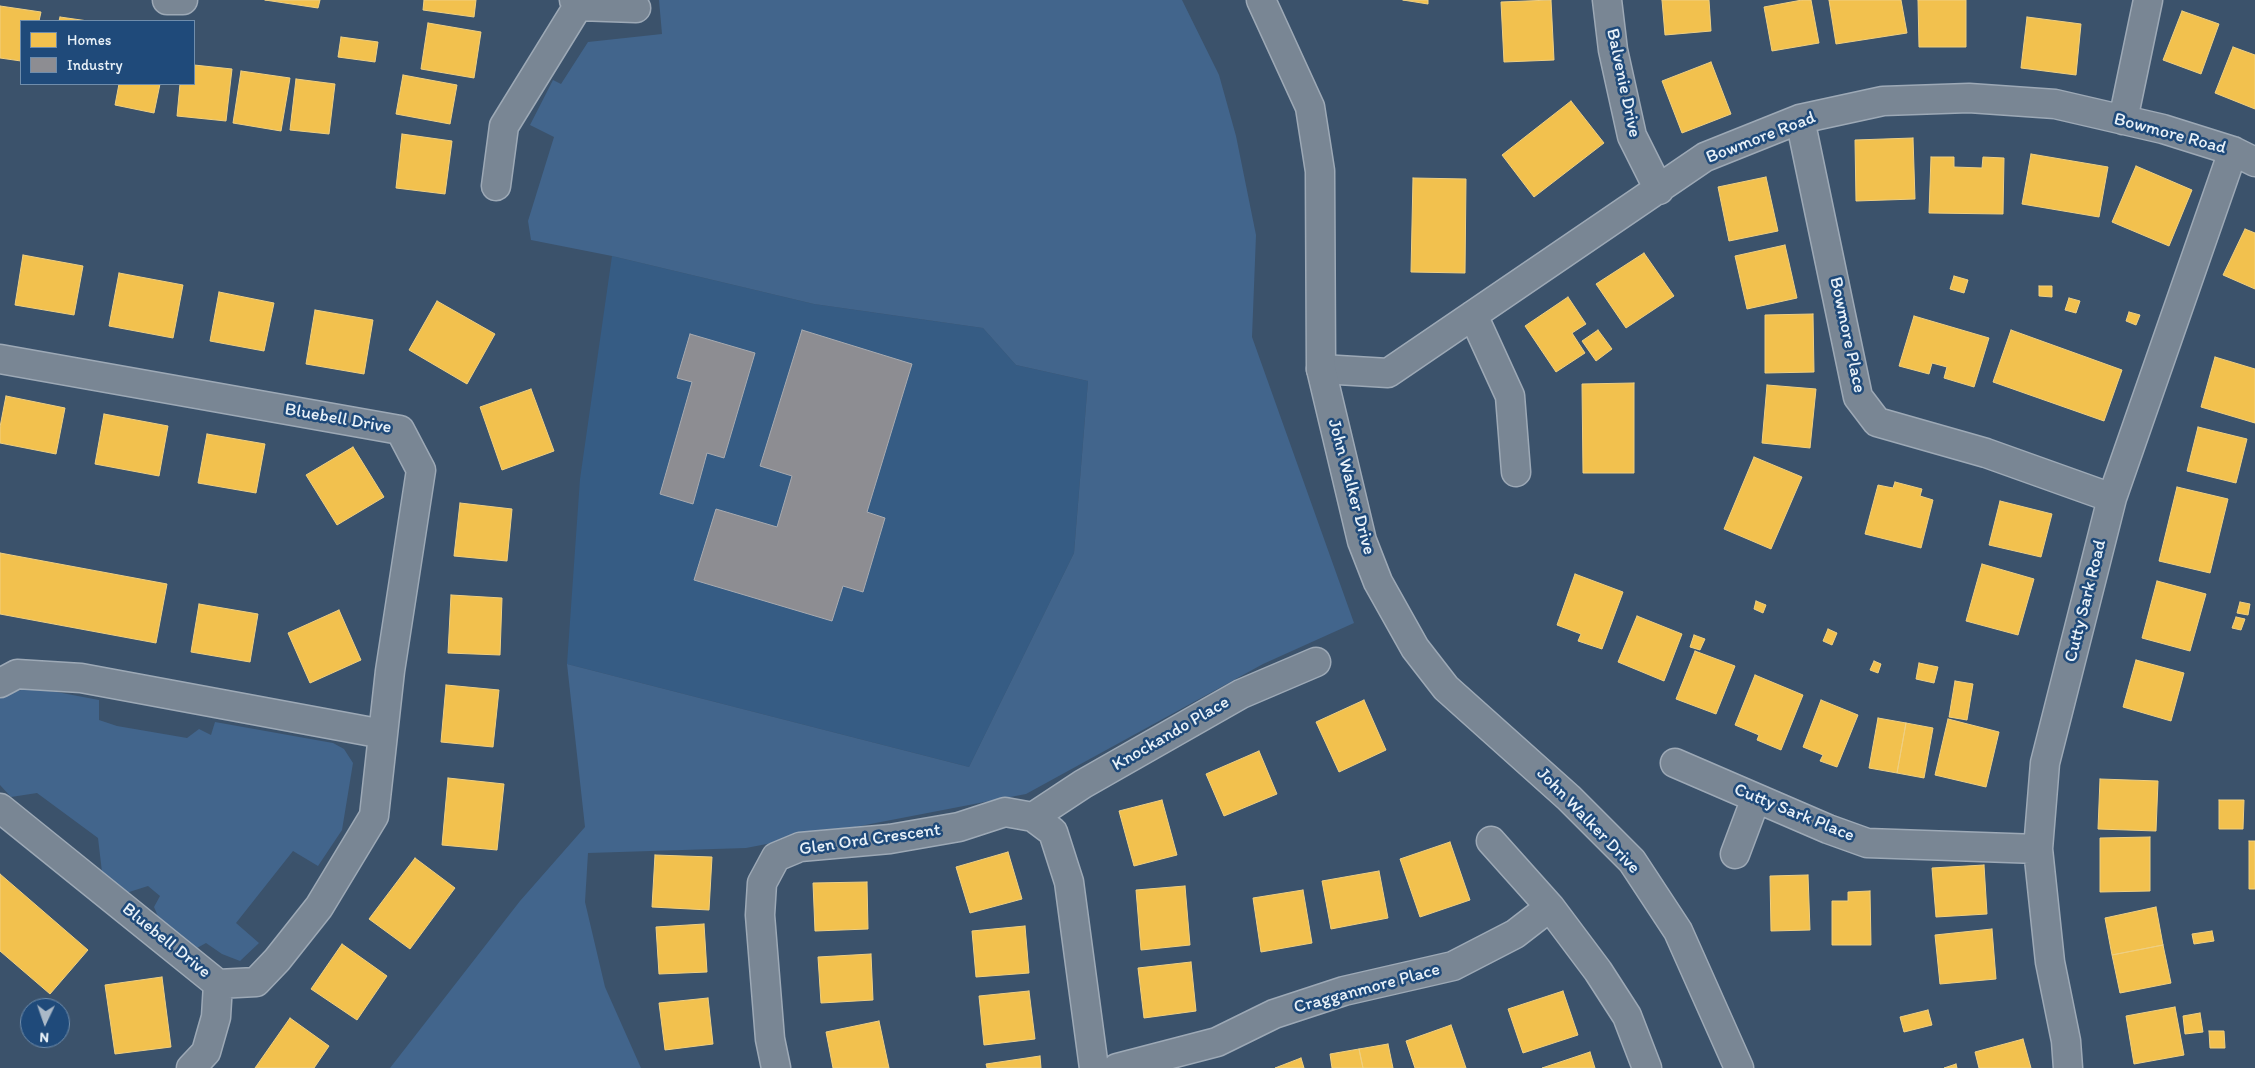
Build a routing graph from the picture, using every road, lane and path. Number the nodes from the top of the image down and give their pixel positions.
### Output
1 (167, 0) edge
2 (182, 0) edge
3 (1261, 0) edge
4 (1607, 0) edge
5 (2148, 0) edge
6 (576, 3) edge
7 (636, 8) dead end
8 (1800, 119) junction
9 (2124, 120) junction
10 (2244, 156) edge
11 (496, 186) dead end
12 (1659, 190) junction
13 (1473, 316) junction
14 (0, 359) edge
15 (1321, 370) junction
16 (1516, 472) dead end
17 (2112, 498) junction
18 (1316, 662) dead end
19 (0, 684) edge
20 (383, 734) junction
21 (1675, 763) dead end
22 (1756, 798) junction
23 (0, 808) edge
24 (1033, 817) junction
25 (1491, 841) dead end
26 (2038, 849) junction
27 (1735, 854) dead end
28 (1550, 907) junction
29 (218, 984) junction
30 (190, 1068) edge
31 (776, 1068) edge
32 (1094, 1068) edge
33 (1117, 1068) edge
34 (1647, 1068) edge
35 (1739, 1068) edge
36 (2068, 1068) edge

1 - 2 street
3 - 15 street, John Walker Drive
4 - 12 street, Balvenie Drive
5 - 9 street
6 - 7 street
6 - 11 street
8 - 9 street, Bowmore Road
8 - 12 street, Bowmore Road
8 - 17 street, Bowmore Place
9 - 10 street, Bowmore Road
10 - 17 street, Cutty Sark Road
12 - 13 street, Bowmore Road
13 - 15 street, Bowmore Road
13 - 16 street
14 - 20 street, Bluebell Drive
15 - 35 street, John Walker Drive
17 - 26 street, Cutty Sark Road
18 - 24 street, Knockando Place
19 - 20 street
20 - 29 street, Bluebell Drive
21 - 22 street, Cutty Sark Place
22 - 26 street, Cutty Sark Place
22 - 27 street
23 - 29 street, Bluebell Drive
24 - 31 street, Glen Ord Crescent
24 - 32 street, Glen Ord Crescent
25 - 28 street
26 - 36 street, Cutty Sark Road
28 - 33 street, Cragganmore Place
28 - 34 street
29 - 30 street

